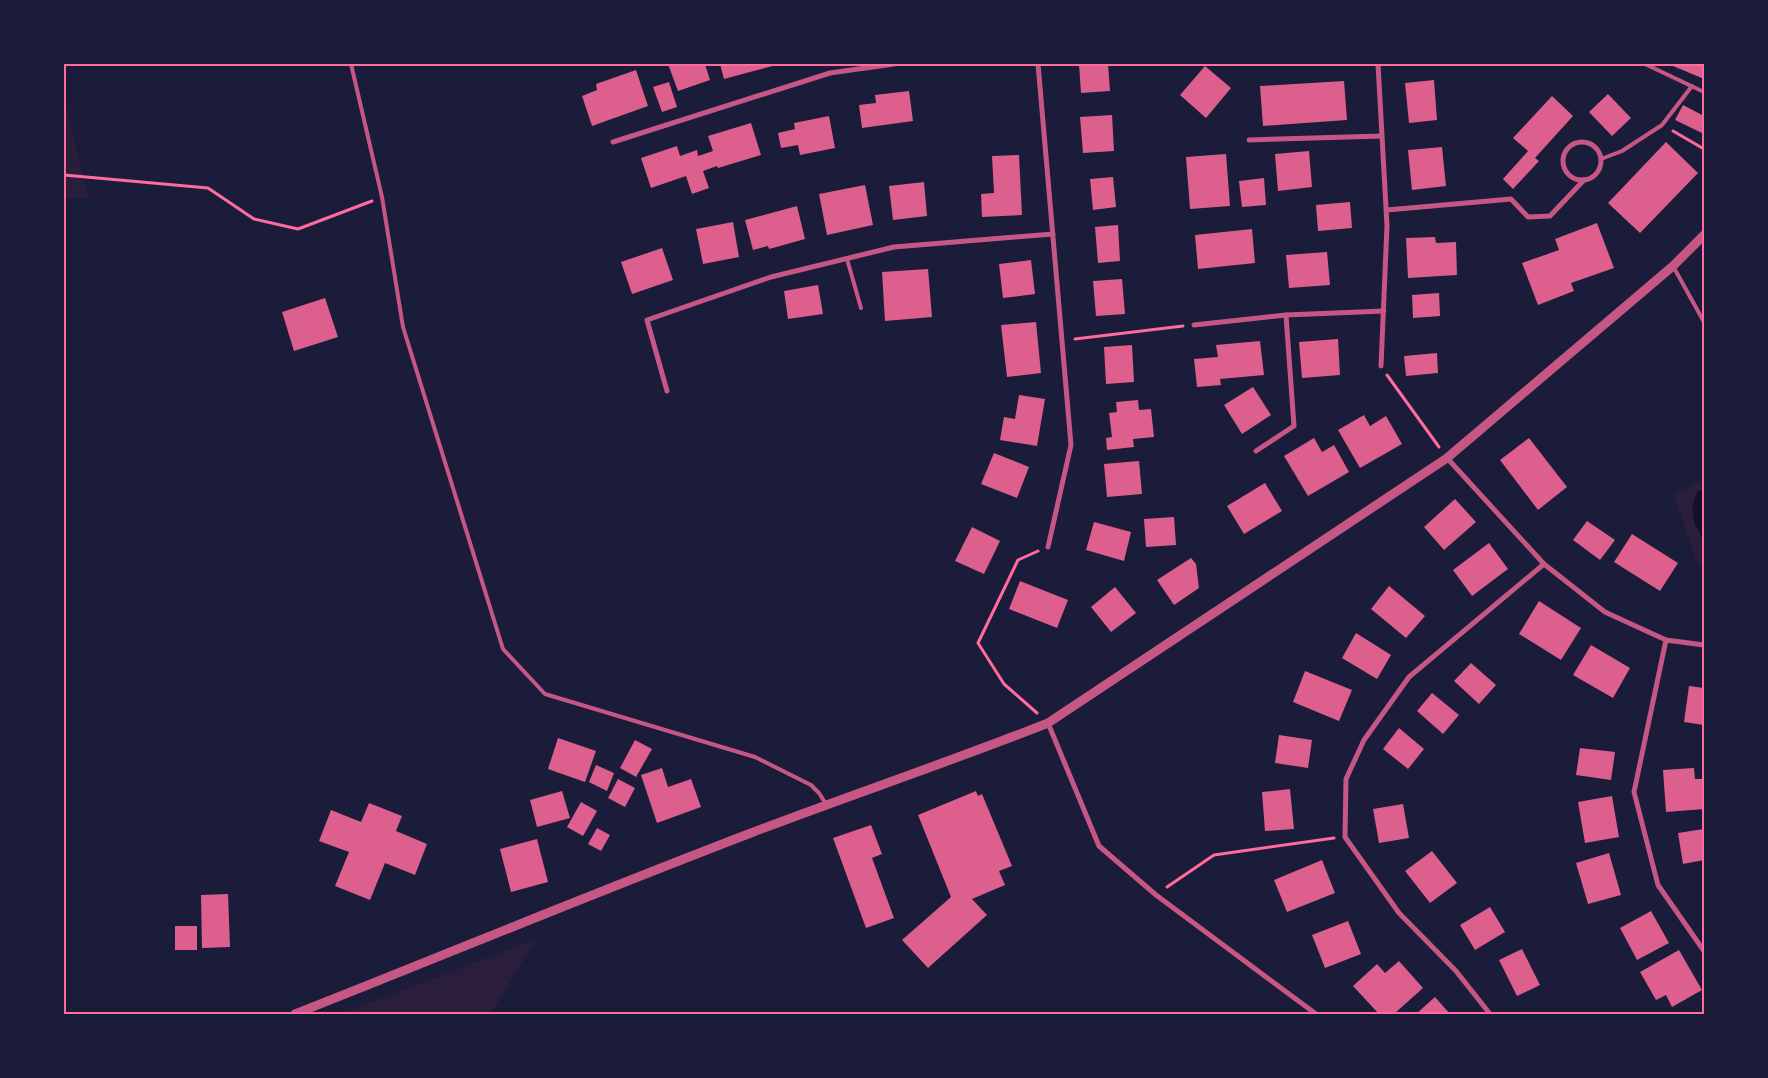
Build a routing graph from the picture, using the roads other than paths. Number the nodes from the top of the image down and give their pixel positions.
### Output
1 (350, 64) edge
2 (894, 64) edge
3 (1038, 64) edge
4 (1378, 64) edge
5 (1645, 64) edge
6 (1692, 86) junction
7 (1704, 92) edge
8 (1382, 136) junction
9 (1249, 140) dead end
10 (613, 142) dead end
11 (1601, 159) junction
12 (1584, 180) junction
13 (1386, 210) junction
14 (1053, 234) junction
15 (1704, 234) edge
16 (847, 259) junction
17 (1673, 266) junction
18 (861, 308) dead end
19 (1384, 311) junction
20 (1286, 315) junction
21 (1704, 322) edge
22 (1194, 325) road end
23 (1381, 366) road end
24 (667, 391) dead end
25 (1256, 451) dead end
26 (1447, 458) junction
27 (1048, 547) road end
28 (1544, 564) junction
29 (1666, 640) junction
30 (1704, 645) edge
31 (1048, 723) junction
32 (826, 804) junction
33 (1704, 951) edge
34 (295, 1014) edge
35 (1316, 1014) edge
36 (1490, 1014) edge

1 - 32 lane
2 - 10 street
3 - 14 street
4 - 8 street
5 - 6 lane
6 - 7 lane
6 - 11 lane
8 - 9 street
8 - 13 street
11 - 12 street
11 - 12 street
12 - 13 street
13 - 19 street
14 - 16 street
14 - 27 street
15 - 17 street
16 - 18 lane
16 - 24 street
17 - 21 lane
17 - 26 street
19 - 20 street
19 - 23 street
20 - 22 street
20 - 25 street
26 - 28 street
26 - 31 street
28 - 29 street
28 - 36 street
29 - 30 street
29 - 33 street
31 - 32 street
31 - 35 street
32 - 34 street

